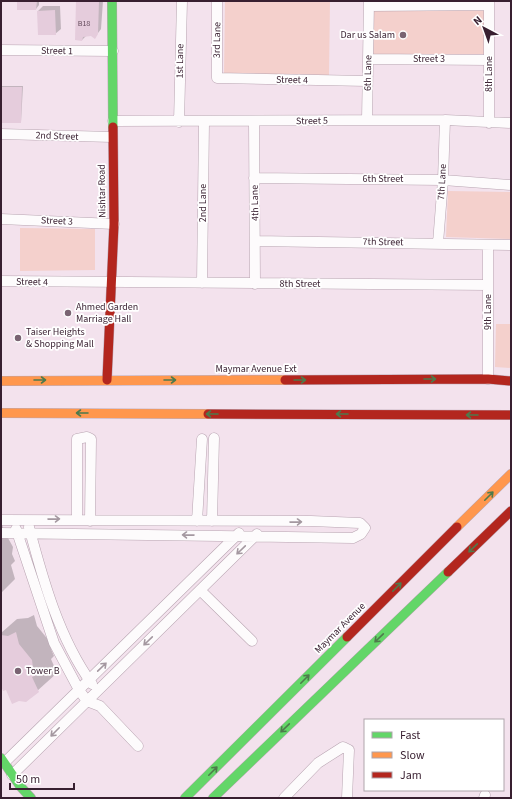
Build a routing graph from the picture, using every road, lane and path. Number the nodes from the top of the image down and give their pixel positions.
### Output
1 (112, 1) edge
2 (182, 1) edge
3 (217, 1) edge
4 (489, 3) edge
5 (369, 4) edge
6 (1, 50) edge
7 (112, 51) junction
8 (368, 59) junction
9 (489, 60) junction
10 (216, 78) joint
11 (367, 81) junction
12 (367, 120) junction
13 (445, 120) junction
14 (113, 122) junction
15 (179, 122) junction
16 (204, 122) junction
17 (254, 122) junction
18 (489, 123) junction
19 (511, 123) edge
20 (1, 134) edge
21 (112, 137) junction
22 (254, 178) junction
23 (443, 180) junction
24 (511, 185) edge
25 (1, 219) edge
26 (114, 224) junction
27 (255, 241) junction
28 (438, 243) junction
29 (488, 244) junction
30 (511, 244) edge
31 (1, 281) edge
32 (111, 283) junction
33 (202, 283) junction
34 (255, 284) junction
35 (488, 285) junction
36 (488, 379) junction
37 (106, 380) junction
38 (1, 381) edge
39 (511, 381) edge
40 (1, 413) edge
41 (511, 415) edge
42 (214, 438) dead end
43 (202, 439) dead end
44 (511, 474) edge
45 (511, 511) edge
46 (76, 519) junction
47 (1, 520) edge
48 (13, 520) junction
49 (27, 520) junction
50 (90, 521) junction
51 (197, 521) junction
52 (212, 521) junction
53 (248, 521) junction
54 (268, 522) junction
55 (1, 533) edge
56 (18, 533) junction
57 (31, 533) junction
58 (237, 535) junction
59 (256, 536) junction
60 (200, 590) junction
61 (252, 641) dead end
62 (89, 680) junction
63 (79, 690) junction
64 (97, 691) junction
65 (87, 701) junction
66 (100, 706) junction
67 (138, 746) dead end
68 (2, 760) edge
69 (12, 775) junction
70 (31, 798) edge
71 (185, 798) edge
72 (213, 798) edge
73 (284, 798) edge
74 (347, 798) edge

1 - 7 main road, Nishtar Road
2 - 15 street, 1st Lane
3 - 10 street, 3rd Lane
4 - 5 street
4 - 9 street, 8th Lane
5 - 8 street, 6th Lane
6 - 7 street, Street 1
7 - 14 main road, Nishtar Road
8 - 9 street, Street 3
8 - 11 street, 6th Lane
9 - 18 street, 8th Lane
10 - 11 street, Street 4
11 - 12 street, 6th Lane
12 - 13 street, Street 5
12 - 17 street, Street 5
13 - 18 street, Street 5
13 - 23 street, 7th Lane
14 - 15 street, Street 5
14 - 21 main road, Nishtar Road
15 - 16 street, Street 5
16 - 17 street, Street 5
16 - 33 street, 2nd Lane
17 - 22 street, 4th Lane
18 - 19 street, Street 5
20 - 21 street, 2nd Street
21 - 26 main road, Nishtar Road
22 - 23 street, 6th Street
22 - 27 street, 4th Lane
23 - 24 street, 6th Street
23 - 28 street, 7th Lane
25 - 26 street, Street 3
26 - 32 main road, Nishtar Road
27 - 28 street, 7th Street
27 - 34 street, 4th Lane
28 - 29 street, 7th Street
29 - 30 street, 7th Street
29 - 35 street, 9th Lane
31 - 32 street, Street 4
32 - 33 street, 8th Street
32 - 37 main road, Nishtar Road
33 - 34 street, 8th Street
34 - 35 street, 8th Street
35 - 36 street, 9th Lane
37 -> 36 main road, Maymar Avenue Ext
36 - 39 main road, Maymar Avenue Ext
38 -> 37 main road, Maymar Avenue Ext
41 -> 40 main road
42 - 52 street
43 - 51 street
71 -> 44 main road, Maymar Avenue
45 -> 72 main road
49 -> 46 street
46 - 50 street
46 - 50 street
47 - 48 street
48 - 49 street
48 - 56 street
49 - 57 street
50 - 51 street
51 - 52 street
52 - 53 street
53 - 54 street
53 - 58 street
54 - 59 street
54 -> 59 street
55 - 56 street
56 - 57 street
56 - 63 street
58 -> 57 street
57 - 62 street
58 - 59 street
62 -> 58 street
59 -> 60 street
60 - 61 street
60 -> 64 street
62 - 63 street
62 - 64 street
63 - 65 street
63 - 68 street
64 - 65 street
64 - 66 street
65 - 66 street
65 -> 69 street
66 - 67 street
68 - 69 main road
69 - 70 main road
73 - 74 street

